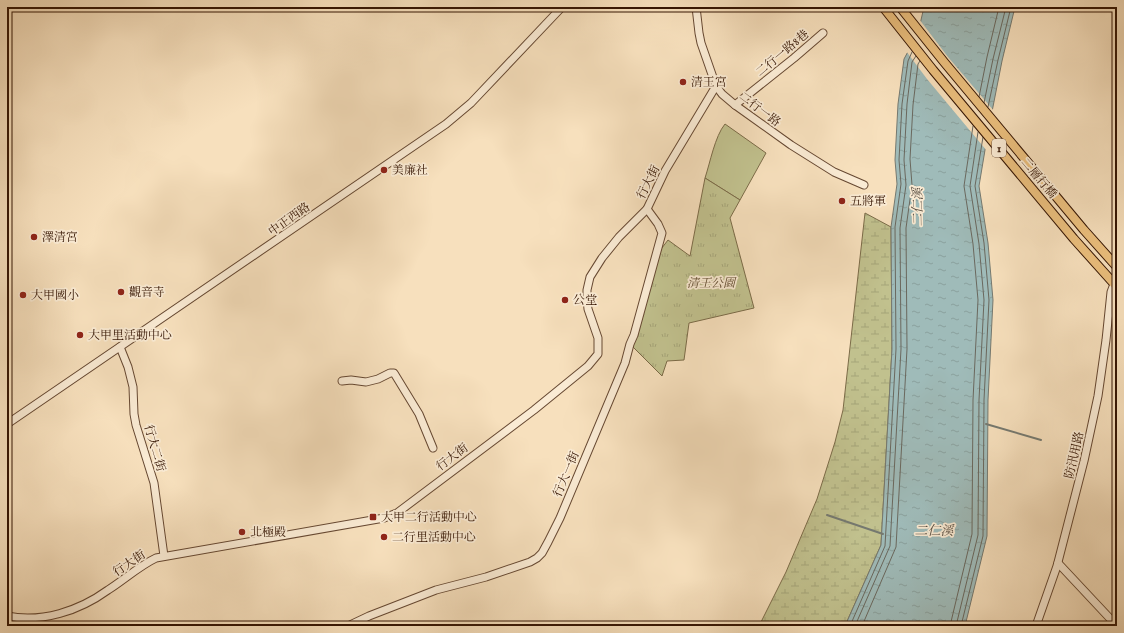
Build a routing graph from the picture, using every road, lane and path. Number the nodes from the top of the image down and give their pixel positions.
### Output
1 (562, 7) edge
2 (696, 7) edge
3 (883, 7) edge
4 (900, 7) edge
5 (823, 33) dead end
6 (716, 86) junction
7 (735, 105) junction
8 (864, 186) dead end
9 (647, 209) junction
10 (1117, 267) edge
11 (1115, 286) edge
12 (120, 347) junction
13 (342, 381) dead end
14 (7, 424) edge
15 (433, 448) dead end
16 (164, 556) junction
17 (1058, 563) junction
18 (7, 616) edge
19 (350, 625) edge
20 (1036, 626) edge
21 (1117, 626) edge

1 - 12 street, 中正西路
2 - 6 street, 二行一路
3 - 11 main road, 二層行橋 / 1
4 - 10 main road, 二層行橋 / 1
5 - 7 street, 二行一路8巷
6 - 7 street, 二行一路
6 - 9 street, 行大街
7 - 8 street, 二行一路
9 - 16 street, 行大街
9 - 19 street, 行大一街
11 - 17 street, 防汛用路
12 - 14 street, 中正西路
12 - 16 street, 行大二街
13 - 15 street
16 - 18 street, 行大街
17 - 20 street, 防汛用路
17 - 21 street

